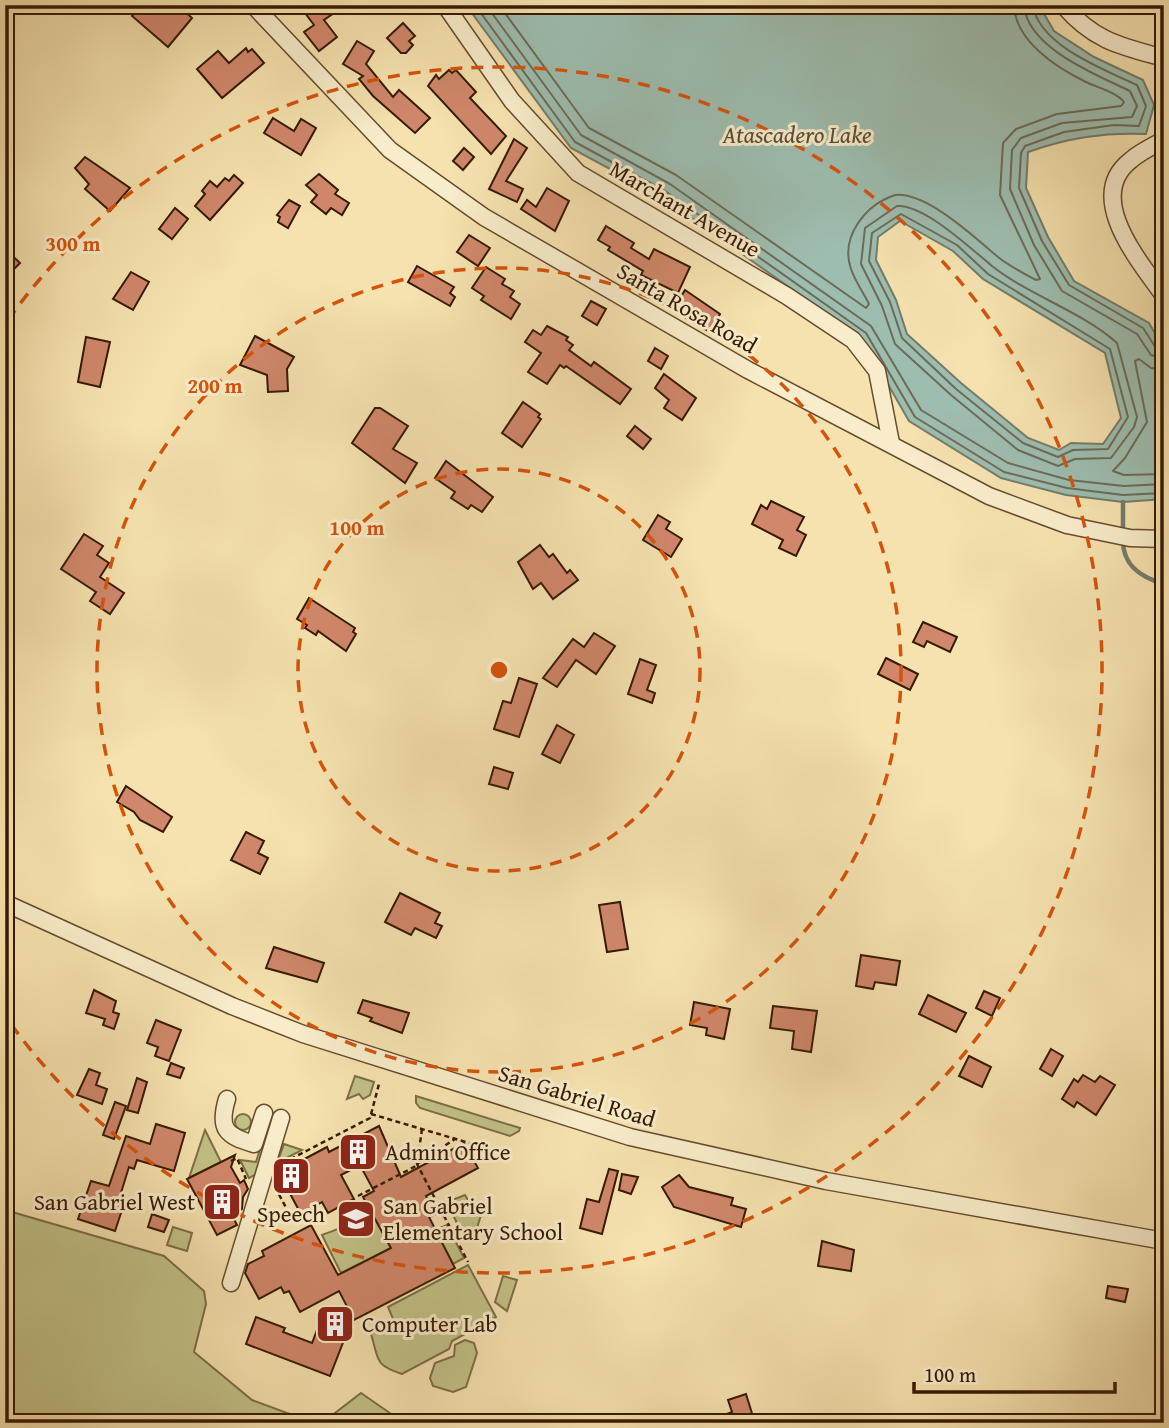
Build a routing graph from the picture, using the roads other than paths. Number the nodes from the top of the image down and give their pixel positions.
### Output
1 (253, 5) edge
2 (445, 5) edge
3 (1063, 5) edge
4 (1164, 58) edge
5 (1164, 140) edge
6 (1164, 296) edge
7 (891, 443) junction
8 (1164, 539) edge
9 (5, 903) edge
10 (228, 1098) dead end
11 (264, 1113) dead end
12 (281, 1118) dead end
13 (1164, 1241) edge
14 (231, 1283) dead end

1 - 7 street, Santa Rosa Road
2 - 7 street, Marchant Avenue
3 - 4 street
5 - 6 street
7 - 8 street, Santa Rosa Road
9 - 13 street, San Gabriel Road
10 - 11 street
12 - 14 street

